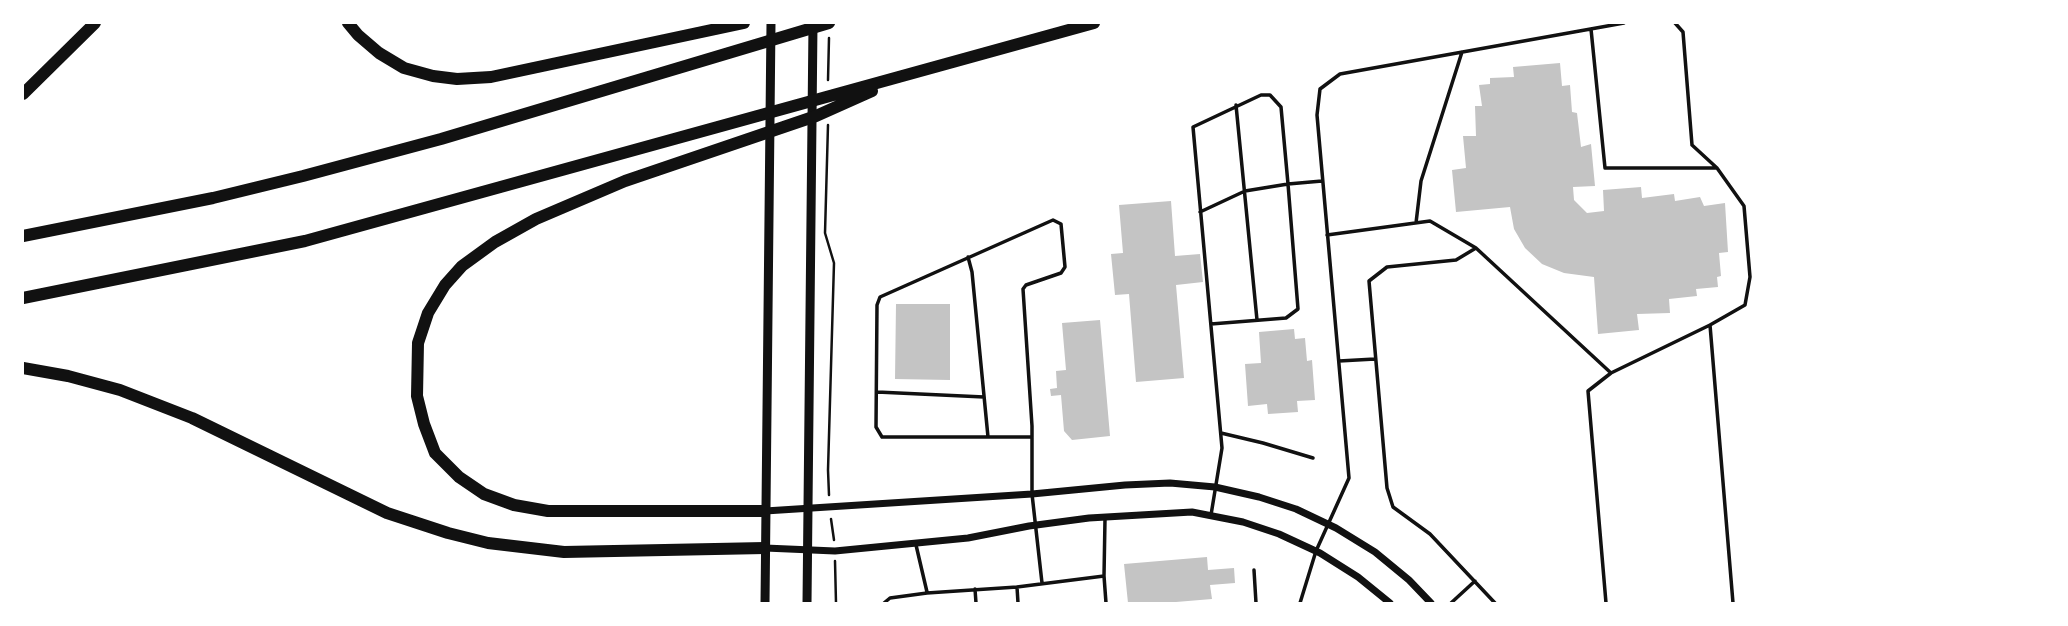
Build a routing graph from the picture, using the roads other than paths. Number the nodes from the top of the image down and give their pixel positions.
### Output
1 (95, 23) edge
2 (348, 23) edge
3 (744, 23) edge
4 (771, 23) edge
5 (813, 23) edge
6 (829, 23) edge
7 (1094, 23) edge
8 (1624, 23) edge
9 (1675, 23) edge
10 (1591, 29) junction
11 (1462, 51) junction
12 (913, 73) junction
13 (23, 94) edge
14 (1236, 105) junction
15 (1717, 168) junction
16 (1322, 181) junction
17 (1288, 184) junction
18 (1245, 191) junction
19 (1200, 212) junction
20 (1416, 223) junction
21 (1327, 235) junction
22 (23, 236) edge
23 (1476, 248) junction
24 (968, 257) junction
25 (23, 298) edge
26 (1257, 320) junction
27 (1211, 324) junction
28 (1710, 325) junction
29 (1376, 359) junction
30 (1339, 361) junction
31 (23, 368) edge
32 (1611, 373) junction
33 (877, 392) junction
34 (984, 397) junction
35 (1221, 433) junction
36 (988, 438) junction
37 (1032, 438) junction
38 (1313, 458) dead end
39 (1215, 487) junction
40 (1032, 494) junction
41 (807, 508) junction
42 (765, 510) junction
43 (1211, 516) junction
44 (1105, 517) junction
45 (1036, 525) junction
46 (1329, 525) junction
47 (915, 543) junction
48 (765, 548) junction
49 (807, 551) junction
50 (1316, 551) junction
51 (1254, 570) dead end
52 (1104, 576) junction
53 (1475, 582) junction
54 (1042, 583) junction
55 (1017, 587) junction
56 (975, 589) junction
57 (927, 593) junction
58 (765, 603) edge
59 (807, 603) edge
60 (884, 603) edge
61 (976, 603) edge
62 (1018, 603) edge
63 (1106, 603) edge
64 (1256, 603) edge
65 (1300, 603) edge
66 (1390, 603) edge
67 (1431, 603) edge
68 (1451, 603) edge
69 (1495, 603) edge
70 (1606, 603) edge
71 (1733, 603) edge

1 - 13 highway
2 - 3 highway
4 - 42 street
5 - 41 street
6 - 22 highway
7 - 12 highway
8 - 10 lane
9 - 15 lane
10 - 11 lane
10 - 15 lane
11 - 16 lane
11 - 20 lane
12 - 25 highway
12 - 42 highway
14 - 17 lane
14 - 18 lane
14 - 19 lane
15 - 28 lane
16 - 17 lane
16 - 21 lane
17 - 18 lane
17 - 26 lane
18 - 19 lane
18 - 26 lane
19 - 27 lane
20 - 21 lane
20 - 23 lane
21 - 30 lane
23 - 29 lane
23 - 32 lane
24 - 33 lane
24 - 34 lane
24 - 37 lane
26 - 27 lane
27 - 35 lane
28 - 32 lane
28 - 71 lane
29 - 30 lane
29 - 53 lane
30 - 46 lane
31 - 48 highway
32 - 70 lane
33 - 34 lane
33 - 36 lane
34 - 36 lane
35 - 38 lane
35 - 39 lane
36 - 37 lane
37 - 40 lane
39 - 40 street
39 - 43 lane
39 - 46 street
40 - 41 street
40 - 45 lane
41 - 42 street
41 - 49 street
42 - 48 street
43 - 44 street
43 - 50 street
44 - 45 street
44 - 52 lane
45 - 47 street
45 - 54 lane
46 - 50 lane
46 - 67 street
47 - 49 street
47 - 57 lane
48 - 49 street
48 - 58 street
49 - 59 street
50 - 65 lane
50 - 66 street
51 - 64 lane
52 - 54 lane
52 - 63 lane
53 - 68 lane
53 - 69 lane
54 - 55 lane
55 - 56 lane
55 - 62 lane
56 - 57 lane
56 - 61 lane
57 - 60 lane

